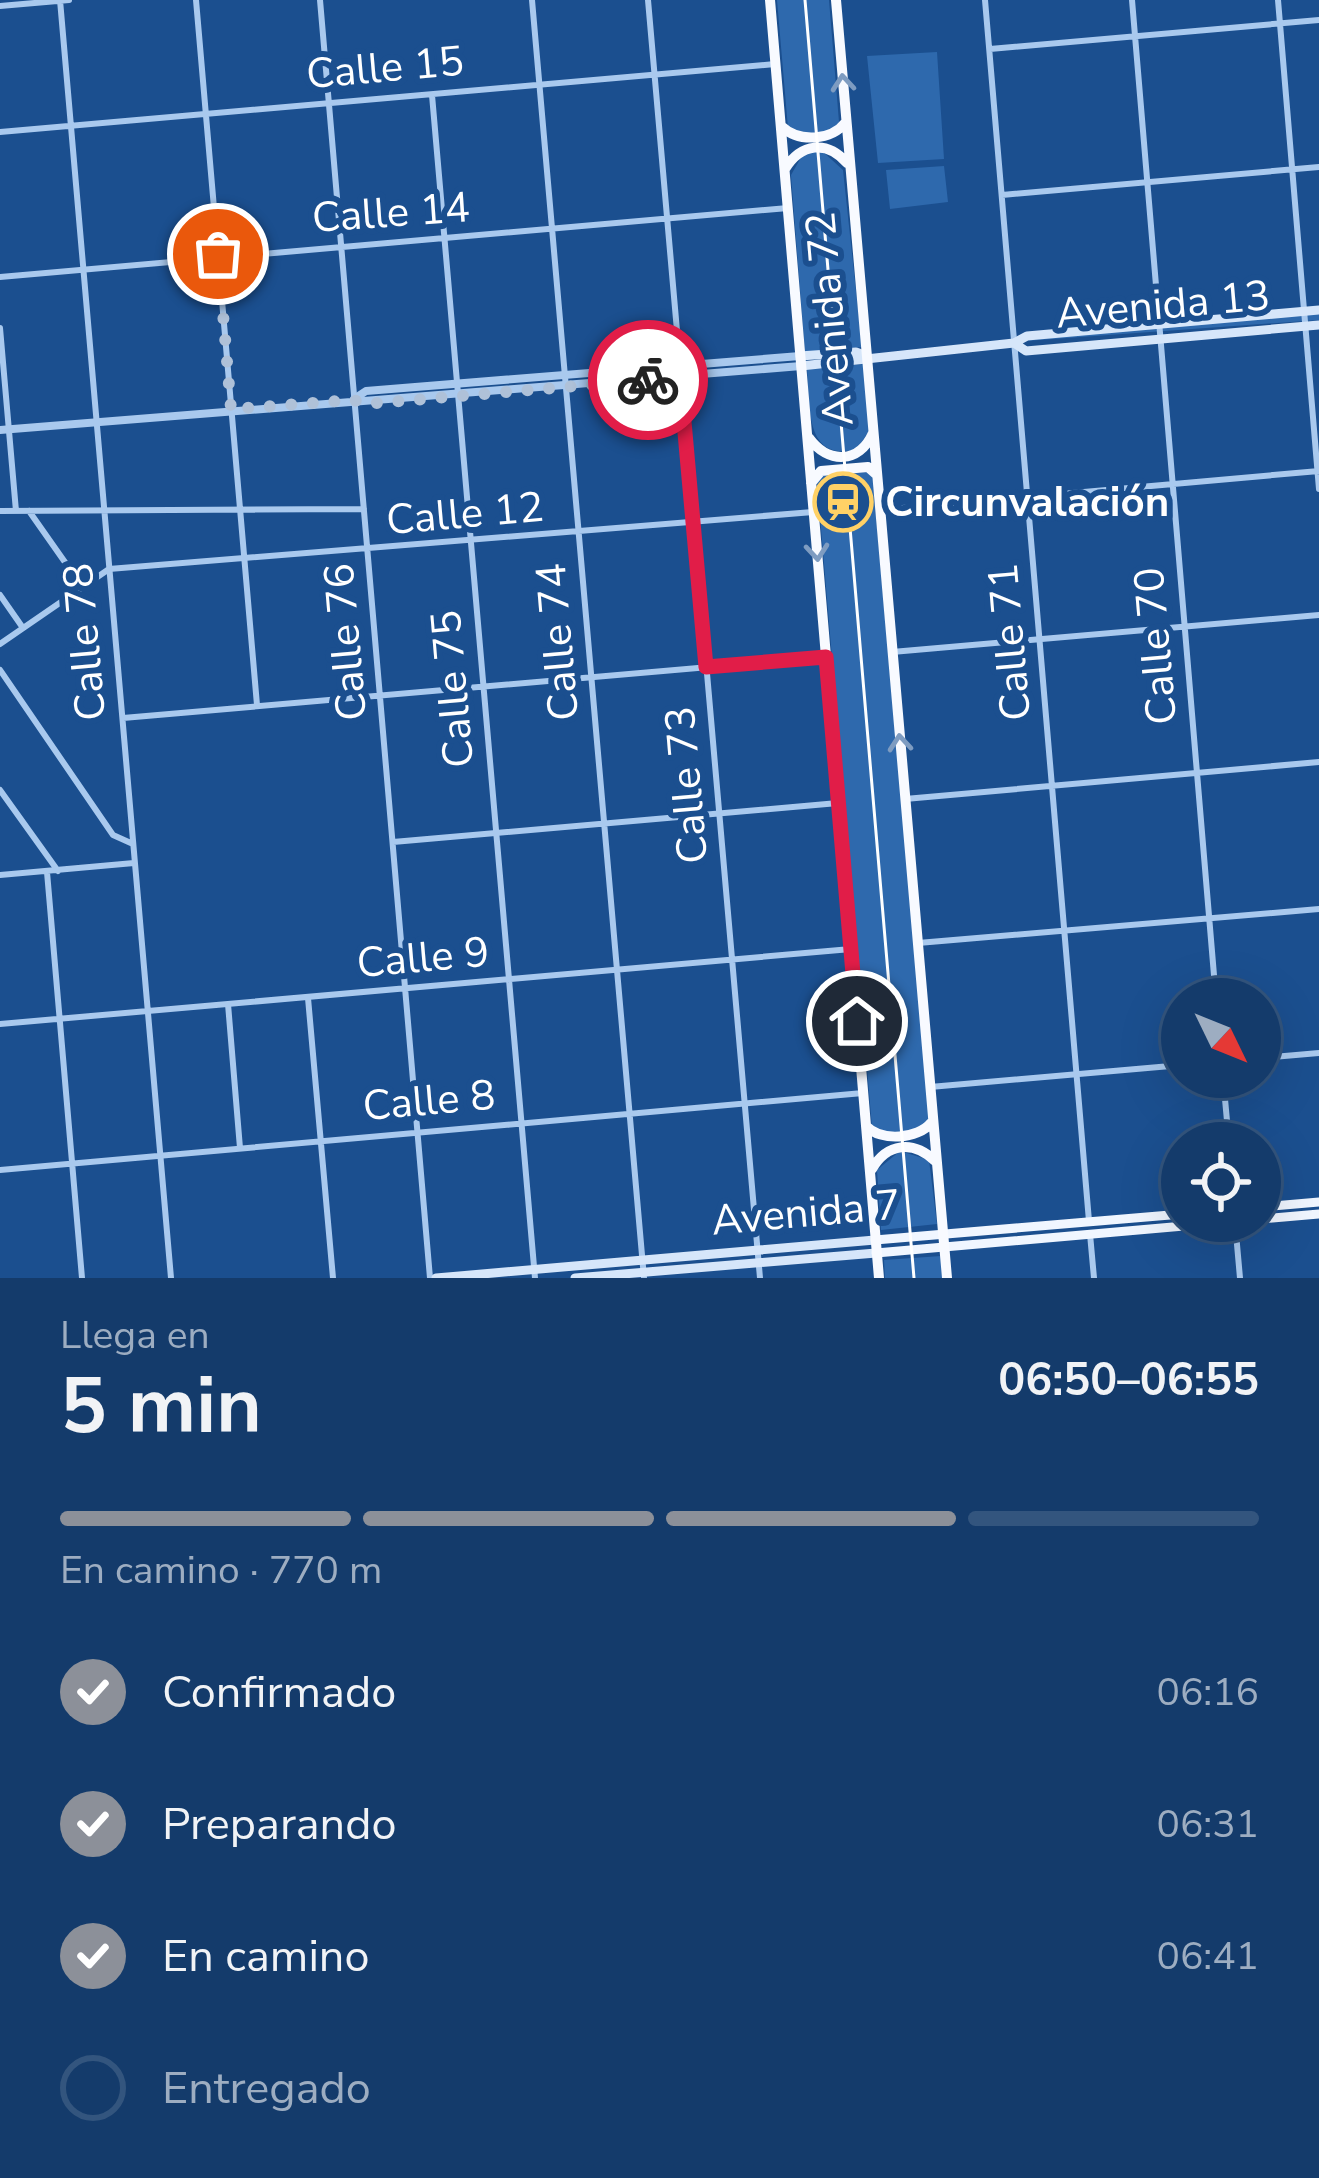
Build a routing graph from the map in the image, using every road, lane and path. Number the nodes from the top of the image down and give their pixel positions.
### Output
1 (63, 0) edge
2 (196, 0) edge
3 (320, 0) edge
4 (532, 0) edge
5 (649, 0) edge
6 (770, 0) edge
7 (836, 0) edge
8 (986, 0) edge
9 (1132, 0) edge
10 (1278, 0) edge
11 (0, 6) edge
12 (1319, 20) edge
13 (1280, 24) junction
14 (1135, 36) junction
15 (990, 50) junction
16 (776, 64) junction
17 (654, 74) junction
18 (540, 84) junction
19 (432, 95) junction
20 (329, 103) junction
21 (206, 112) junction
22 (846, 122) junction
23 (72, 127) junction
24 (781, 127) junction
25 (0, 132) edge
26 (849, 166) junction
27 (1319, 166) edge
28 (1292, 169) junction
29 (784, 170) junction
30 (1148, 182) junction
31 (1002, 195) junction
32 (788, 208) junction
33 (667, 220) junction
34 (552, 230) junction
35 (444, 239) junction
36 (342, 248) junction
37 (218, 254) junction
38 (85, 270) junction
39 (0, 278) edge
40 (1319, 310) edge
41 (1304, 311) junction
42 (1160, 324) junction
43 (1319, 325) edge
44 (1305, 326) junction
45 (0, 328) edge
46 (1161, 339) junction
47 (1014, 343) junction
48 (867, 356) junction
49 (801, 361) junction
50 (680, 371) junction
51 (565, 374) junction
52 (459, 383) junction
53 (566, 387) junction
54 (458, 395) junction
55 (353, 400) junction
56 (231, 409) junction
57 (98, 422) junction
58 (4, 430) edge
59 (874, 432) junction
60 (807, 435) junction
61 (1318, 471) edge
62 (877, 475) junction
63 (811, 483) junction
64 (1173, 484) junction
65 (1319, 489) edge
66 (1028, 497) junction
67 (364, 509) junction
68 (240, 510) junction
69 (880, 510) junction
70 (16, 511) junction
71 (29, 511) junction
72 (104, 511) junction
73 (0, 512) edge
74 (814, 512) junction
75 (694, 525) junction
76 (579, 535) junction
77 (470, 544) junction
78 (368, 553) junction
79 (244, 559) junction
80 (109, 569) junction
81 (81, 585) junction
82 (0, 595) edge
83 (1319, 615) edge
84 (1185, 626) junction
85 (23, 628) junction
86 (1040, 639) junction
87 (0, 644) edge
88 (892, 652) junction
89 (826, 657) junction
90 (706, 667) junction
91 (0, 670) edge
92 (591, 676) junction
93 (483, 686) junction
94 (381, 695) junction
95 (257, 705) junction
96 (123, 718) junction
97 (1319, 762) edge
98 (1197, 773) junction
99 (1052, 786) junction
100 (0, 790) edge
101 (905, 799) junction
102 (838, 803) junction
103 (719, 813) junction
104 (604, 823) junction
105 (497, 832) junction
106 (392, 842) junction
107 (133, 844) junction
108 (134, 863) junction
109 (58, 871) junction
110 (47, 872) junction
111 (0, 875) edge
112 (1319, 909) edge
113 (1209, 919) junction
114 (1064, 932) junction
115 (918, 943) junction
116 (850, 949) junction
117 (732, 962) junction
118 (617, 971) junction
119 (1214, 978) edge
120 (509, 980) junction
121 (404, 990) junction
122 (308, 998) junction
123 (228, 1004) junction
124 (148, 1011) junction
125 (60, 1019) junction
126 (0, 1024) edge
127 (1319, 1053) edge
128 (1281, 1056) edge
129 (1161, 1067) edge
130 (1076, 1075) junction
131 (930, 1088) junction
132 (863, 1093) junction
133 (745, 1103) junction
134 (629, 1113) junction
135 (933, 1119) junction
136 (521, 1123) junction
137 (866, 1126) junction
138 (417, 1132) junction
139 (321, 1141) junction
140 (240, 1148) junction
141 (161, 1155) junction
142 (71, 1164) junction
143 (937, 1164) junction
144 (0, 1170) edge
145 (870, 1173) junction
146 (1319, 1202) edge
147 (1281, 1205) edge
148 (1319, 1214) edge
149 (1161, 1216) edge
150 (1281, 1218) edge
151 (1089, 1222) junction
152 (1161, 1228) edge
153 (1090, 1234) junction
154 (944, 1241) junction
155 (1238, 1242) edge
156 (876, 1246) junction
157 (758, 1256) junction
158 (643, 1270) edge
159 (534, 1274) edge
160 (82, 1278) edge
161 (171, 1278) edge
162 (333, 1278) edge
163 (433, 1278) edge
164 (575, 1278) edge
165 (760, 1278) edge
166 (879, 1278) edge
167 (947, 1278) edge
168 (1094, 1278) edge
169 (1240, 1278) edge

1 - 11 street
1 - 23 street, Calle 78
2 - 21 street
3 - 20 street, Calle 76
4 - 18 street, Calle 74
5 - 17 street, Calle 73
6 - 16 highway, Avenida 72
22 -> 7 highway, Avenida 72
8 - 15 street, Calle 71
9 - 14 street, Calle 70
10 - 13 street
12 - 13 street
13 - 14 street
13 - 28 street
14 - 15 street
14 - 30 street, Calle 70
15 - 31 street, Calle 71
16 - 17 street, Calle 15
16 - 24 highway, Avenida 72
17 - 18 street, Calle 15
17 - 33 street, Calle 73
18 - 19 street, Calle 15
18 - 34 street, Calle 74
19 - 20 street, Calle 15
19 - 35 street, Calle 75
20 - 21 street, Calle 15
20 - 36 street, Calle 76
21 - 23 street, Calle 15
21 - 37 street
22 - 24 highway
22 - 26 highway, Avenida 72
23 - 25 street, Calle 15
23 - 38 street, Calle 78
24 - 29 highway, Avenida 72
26 - 29 highway
26 - 48 highway, Avenida 72
27 - 28 street
28 - 30 street
28 - 41 street
29 - 32 highway, Avenida 72
30 - 31 street
30 - 42 street, Calle 70
31 - 47 street, Calle 71
32 - 33 street, Calle 14
32 - 49 highway, Avenida 72
33 - 34 street, Calle 14
33 - 50 street, Calle 73
34 - 35 street, Calle 14
34 - 51 street, Calle 74
35 - 36 street, Calle 14
35 - 52 street, Calle 75
36 - 37 street, Calle 14
36 - 55 street, Calle 76
37 - 38 street, Calle 14
37 - 56 street
38 - 39 street, Calle 14
38 - 57 street, Calle 78
40 - 41 main road, Avenida 13
41 - 42 main road, Avenida 13
41 - 44 street
42 - 46 street, Calle 70
42 - 47 main road, Avenida 13
43 - 44 main road, Avenida 13
44 - 46 main road, Avenida 13
44 - 61 street
45 - 58 street
46 - 47 main road, Avenida 13
46 - 64 street, Calle 70
47 - 48 main road, Avenida 13
47 - 66 street, Calle 71
48 - 49 main road, Avenida 13
48 - 59 highway, Avenida 72
49 - 50 street, Avenida 13
49 - 60 highway, Avenida 72
50 - 51 street, Avenida 13
50 - 53 street, Avenida 13
50 - 75 street, Calle 73
51 - 52 street, Avenida 13
51 - 53 street, Calle 74
52 - 54 street, Calle 75
52 - 55 street, Avenida 13
53 - 54 street, Avenida 13
53 - 76 street, Calle 74
54 - 55 street, Avenida 13
54 - 77 street, Calle 75
55 - 56 street, Avenida 13
55 - 67 street, Calle 76
56 - 57 street, Avenida 13
56 - 68 street
57 - 58 street, Avenida 13
57 - 72 street, Calle 78
58 - 70 street
59 - 60 highway
59 - 62 highway, Avenida 72
60 - 63 highway, Avenida 72
61 - 64 street
61 - 65 street
62 - 63 highway
62 - 69 highway, Avenida 72
63 - 74 highway, Avenida 72
64 - 66 street
64 - 84 street, Calle 70
66 - 69 street
66 - 86 street, Calle 71
67 - 68 street
67 - 78 street, Calle 76
68 - 72 street
68 - 79 street
69 - 88 highway, Avenida 72
70 - 71 street
70 - 73 street
71 - 72 street
71 - 81 street
72 - 80 street, Calle 78
74 - 75 street, Calle 12
74 -> 89 highway, Avenida 72
75 - 76 street, Calle 12
75 - 90 street, Calle 73
76 - 77 street, Calle 12
76 - 92 street, Calle 74
77 - 78 street, Calle 12
77 - 93 street, Calle 75
78 - 79 street, Calle 12
78 - 94 street, Calle 76
79 - 80 street, Calle 12
79 - 95 street
80 - 81 street, Calle 12
80 - 96 street, Calle 78
81 - 85 street, Calle 12
82 - 85 street
83 - 84 street
84 - 86 street
84 - 98 street, Calle 70
85 - 87 street, Calle 12
86 - 88 street
86 - 99 street, Calle 71
101 -> 88 highway, Avenida 72
89 - 90 street
89 - 102 highway, Avenida 72
90 - 92 street
90 - 103 street, Calle 73
91 - 107 street
92 - 93 street
92 - 104 street, Calle 74
93 - 94 street
93 - 105 street, Calle 75
94 - 95 street
94 - 106 street, Calle 76
95 - 96 street
96 - 107 street, Calle 78
97 - 98 street
98 - 99 street
98 - 113 street, Calle 70
99 - 101 street
99 - 114 street, Calle 71
100 - 109 street
101 - 115 highway, Avenida 72
102 - 103 street
102 - 116 highway, Avenida 72
103 - 104 street
103 - 117 street, Calle 73
104 - 105 street
104 - 118 street, Calle 74
105 - 106 street
105 - 120 street, Calle 75
106 - 121 street, Calle 76
107 - 108 street, Calle 78
108 - 109 street
108 - 124 street, Calle 78
109 - 110 street
110 - 111 street
110 - 125 street
112 - 113 street
113 - 114 street
113 - 119 street, Calle 70
114 - 115 street
114 - 130 street, Calle 71
115 - 131 highway, Avenida 72
116 - 117 street, Calle 9
116 - 132 highway, Avenida 72
117 - 118 street, Calle 9
117 - 133 street, Calle 73
118 - 120 street, Calle 9
118 - 134 street, Calle 74
120 - 121 street, Calle 9
120 - 136 street, Calle 75
121 - 122 street, Calle 9
121 - 138 street, Calle 76
122 - 123 street, Calle 9
122 - 139 street
123 - 124 street, Calle 9
123 - 140 street
124 - 125 street, Calle 9
124 - 141 street, Calle 78
125 - 126 street, Calle 9
125 - 142 street
127 - 128 street
129 - 130 street
130 - 131 street
130 - 151 street, Calle 71
131 - 135 highway, Avenida 72
132 - 133 street, Calle 8
132 - 137 highway, Avenida 72
133 - 134 street, Calle 8
133 - 157 street, Calle 73
134 - 136 street, Calle 8
134 - 158 street, Calle 74
135 - 137 highway
135 - 143 highway, Avenida 72
136 - 138 street, Calle 8
136 - 159 street, Calle 75
137 - 145 highway, Avenida 72
138 - 139 street, Calle 8
138 - 163 street, Calle 76
139 - 140 street, Calle 8
139 - 162 street
140 - 141 street, Calle 8
141 - 142 street, Calle 8
141 - 161 street, Calle 78
142 - 144 street, Calle 8
142 - 160 street
143 - 145 highway
143 - 154 highway, Avenida 72
145 - 156 highway, Avenida 72
146 - 147 main road
148 - 150 main road
149 - 151 main road, Avenida 7
151 - 153 street, Calle 71
151 - 154 main road, Avenida 7
152 - 153 main road, Avenida 7
153 - 154 main road, Avenida 7
153 - 168 street, Calle 71
154 - 156 main road, Avenida 7
154 - 167 highway, Avenida 72
155 - 169 street
156 - 157 main road, Avenida 7
156 - 166 highway, Avenida 72
157 - 158 main road, Avenida 7
157 - 165 street, Calle 73
158 - 159 main road, Avenida 7
158 - 164 main road, Avenida 7
159 - 163 main road, Avenida 7

